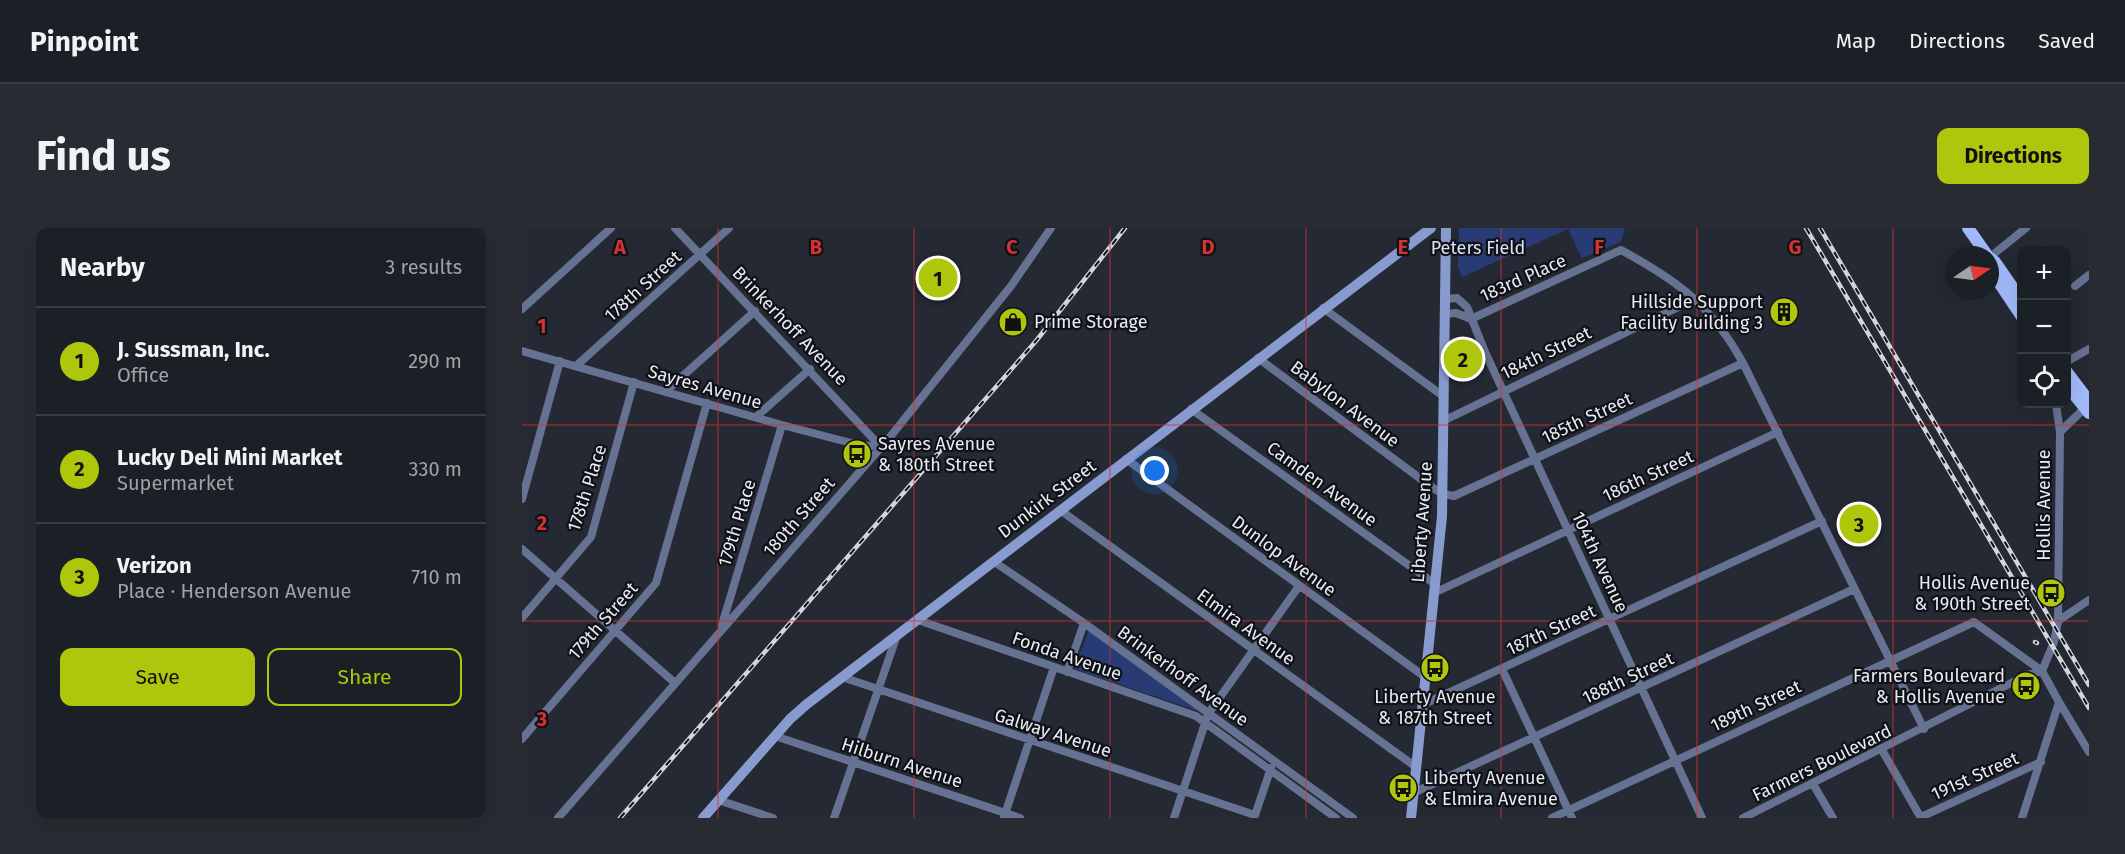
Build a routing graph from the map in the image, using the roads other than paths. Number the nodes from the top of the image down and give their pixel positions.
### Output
1 (611, 228) edge
2 (675, 228) edge
3 (729, 228) edge
4 (1051, 228) edge
5 (1431, 228) edge
6 (1446, 228) edge
7 (1968, 228) edge
8 (2025, 228) edge
9 (1981, 246) edge
10 (1999, 249) edge
11 (700, 254) junction
12 (1999, 267) edge
13 (2089, 275) edge
14 (1999, 282) edge
15 (2075, 286) dead end
16 (1446, 299) junction
17 (1695, 299) junction
18 (2021, 300) edge
19 (1323, 308) junction
20 (522, 309) edge
21 (2017, 310) edge
22 (755, 311) junction
23 (1446, 314) junction
24 (1471, 319) junction
25 (2089, 349) edge
26 (522, 351) edge
27 (1258, 358) junction
28 (2071, 360) edge
29 (560, 361) junction
30 (1743, 363) junction
31 (576, 366) junction
32 (810, 369) junction
33 (2071, 378) edge
34 (634, 382) junction
35 (2071, 389) edge
36 (1503, 390) junction
37 (665, 392) junction
38 (1443, 396) junction
39 (707, 403) junction
40 (2088, 407) edge
41 (2057, 408) edge
42 (1191, 409) junction
43 (756, 417) junction
44 (1443, 421) junction
45 (782, 425) junction
46 (1778, 432) junction
47 (2060, 432) junction
48 (881, 447) junction
49 (1126, 459) junction
50 (1535, 459) junction
51 (1443, 494) junction
52 (522, 499) edge
53 (1060, 510) junction
54 (1822, 521) junction
55 (1568, 530) junction
56 (522, 549) edge
57 (993, 561) junction
58 (556, 579) junction
59 (1299, 586) junction
60 (1435, 588) junction
61 (1854, 589) junction
62 (2089, 600) edge
63 (522, 618) edge
64 (1610, 619) junction
65 (918, 620) junction
66 (2058, 621) junction
67 (1084, 623) junction
68 (721, 630) junction
69 (615, 631) junction
70 (896, 638) junction
71 (879, 650) junction
72 (1253, 650) junction
73 (1888, 660) junction
74 (1054, 667) junction
75 (884, 668) junction
76 (1502, 669) junction
77 (2042, 671) junction
78 (1067, 672) junction
79 (842, 676) junction
80 (1425, 677) junction
81 (675, 683) junction
82 (1642, 688) junction
83 (876, 689) junction
84 (2058, 702) junction
85 (1422, 705) junction
86 (1208, 714) junction
87 (1205, 723) junction
88 (1924, 729) junction
89 (775, 736) junction
90 (1535, 738) junction
91 (522, 739) edge
92 (1029, 741) junction
93 (1882, 750) junction
94 (2089, 753) edge
95 (1675, 760) junction
96 (1275, 761) junction
97 (852, 762) junction
98 (2041, 762) junction
99 (1416, 767) junction
100 (1270, 770) junction
101 (1813, 784) junction
102 (1183, 792) junction
103 (1413, 793) junction
104 (718, 800) junction
105 (1340, 809) junction
106 (1571, 814) edge
107 (1005, 816) edge
108 (1255, 817) edge
109 (1921, 817) edge
110 (558, 818) edge
111 (703, 818) edge
112 (773, 818) edge
113 (834, 818) edge
114 (1020, 818) edge
115 (1174, 818) edge
116 (1336, 818) edge
117 (1353, 818) edge
118 (1411, 818) edge
119 (1552, 818) edge
120 (1702, 818) edge
121 (1743, 818) edge
122 (1833, 818) edge
123 (2022, 818) edge

1 - 20 street
2 - 11 street, Brinkerhoff Avenue
3 - 11 street, 178th Street
4 - 48 street, 180th Street
5 - 19 main road, Dunkirk Street
6 - 16 main road, Liberty Avenue
7 - 9 main road
8 - 10 street
11 - 22 street, Brinkerhoff Avenue
11 - 31 street, 178th Street
12 - 18 main road
13 - 15 street
14 - 21 main road
16 - 23 main road, Liberty Avenue
16 - 24 street, 104th Avenue
17 - 24 street, 183rd Place
17 - 30 street
17 - 36 street, 184th Street
19 - 27 main road, Dunkirk Street
19 - 38 street
22 - 32 street, Brinkerhoff Avenue
22 - 37 street
23 - 24 street
23 - 38 main road, Liberty Avenue
24 - 36 street, 104th Avenue
25 - 28 street
26 - 29 street, Sayres Avenue
27 - 42 main road, Dunkirk Street
27 - 51 street, Babylon Avenue
29 - 31 street, Sayres Avenue
29 - 52 street
30 - 46 street
30 - 50 street, 185th Street
31 - 34 street, Sayres Avenue
32 - 43 street
32 - 48 street, Brinkerhoff Avenue
33 - 40 main road
34 - 37 street, Sayres Avenue
34 - 58 street, 178th Place
35 - 40 main road
36 - 44 street, 184th Street
36 - 50 street, 104th Avenue
37 - 39 street, Sayres Avenue
38 - 44 main road, Liberty Avenue
39 - 43 street, Sayres Avenue
39 - 69 street, 179th Street
40 - 47 street, Hollis Avenue
41 - 47 street, Hollis Avenue
42 - 49 main road, Dunkirk Street
42 - 60 street, Camden Avenue
43 - 45 street, Sayres Avenue
44 - 51 main road, Liberty Avenue
45 - 48 street, Sayres Avenue
45 - 68 street, 179th Place
46 - 54 street
46 - 55 street, 186th Street
47 - 66 street, Hollis Avenue
48 - 68 street, 180th Street
49 - 53 main road, Dunkirk Street
49 - 59 street, Dunlop Avenue
50 - 51 street, 185th Street
50 - 55 street, 104th Avenue
51 - 60 main road, Liberty Avenue
53 - 57 main road, Dunkirk Street
53 - 72 street, Elmira Avenue
54 - 61 street
54 - 64 street, 187th Street
55 - 60 street, 186th Street
55 - 64 street, 104th Avenue
56 - 58 street
57 - 65 main road, Dunkirk Street
57 - 67 street, Brinkerhoff Avenue
58 - 63 street, 178th Place
58 - 69 street
59 - 72 street
59 - 80 street, Dunlop Avenue
60 - 80 main road, Liberty Avenue
61 - 73 street
61 - 82 street, 188th Street
62 - 66 street
64 - 76 street, 187th Street
64 - 82 street, 104th Avenue
65 - 70 main road, Dunkirk Street
65 - 74 street, Fonda Avenue
66 - 77 street, Hollis Avenue
67 - 78 street
67 - 86 street, Brinkerhoff Avenue
68 - 81 street, 180th Street
69 - 81 street
69 - 91 street, 179th Street
70 - 71 main road, Dunkirk Street
70 - 75 street
71 - 75 street
71 - 79 main road, Dunkirk Street
72 - 86 street
72 - 99 street, Elmira Avenue
73 - 77 street, 189th Street
73 - 88 street
73 - 95 street, 189th Street
74 - 78 street, Fonda Avenue
74 - 92 street
75 - 83 street
76 - 85 street, 187th Street
76 - 90 street
77 - 84 street
77 - 88 street, Farmers Boulevard
78 - 87 street, Fonda Avenue
79 - 83 street, Galway Avenue
79 - 89 main road, Dunkirk Street
80 - 85 main road, Liberty Avenue
81 - 110 street, 180th Street
82 - 90 street, 188th Street
82 - 95 street, 104th Avenue
83 - 92 street, Galway Avenue
83 - 97 street
84 - 94 street
84 - 98 street
85 - 99 main road, Liberty Avenue
86 - 87 street
86 - 96 street, Brinkerhoff Avenue
87 - 100 street, Brinkerhoff Avenue
87 - 102 street
88 - 93 street, Farmers Boulevard
89 - 97 street, Hilburn Avenue
89 - 104 main road, Dunkirk Street
90 - 103 street, 188th Street
90 - 106 street
92 - 102 street, Galway Avenue
92 - 107 street
93 - 101 street, Farmers Boulevard
93 - 109 street
95 - 106 street, 189th Street
95 - 120 street, 104th Avenue
96 - 100 street
96 - 105 street, Brinkerhoff Avenue
97 - 107 street, Hilburn Avenue
97 - 113 street
98 - 109 street, 191st Street
98 - 123 street
99 - 103 main road, Liberty Avenue
100 - 108 street
100 - 116 street, Brinkerhoff Avenue
101 - 121 street, Farmers Boulevard
101 - 122 street
102 - 108 street, Galway Avenue
102 - 115 street
103 - 118 main road, Liberty Avenue
104 - 111 main road, Dunkirk Street
104 - 112 street
105 - 116 street
105 - 117 street, Brinkerhoff Avenue
106 - 119 street, 189th Street
107 - 114 street, Hilburn Avenue

